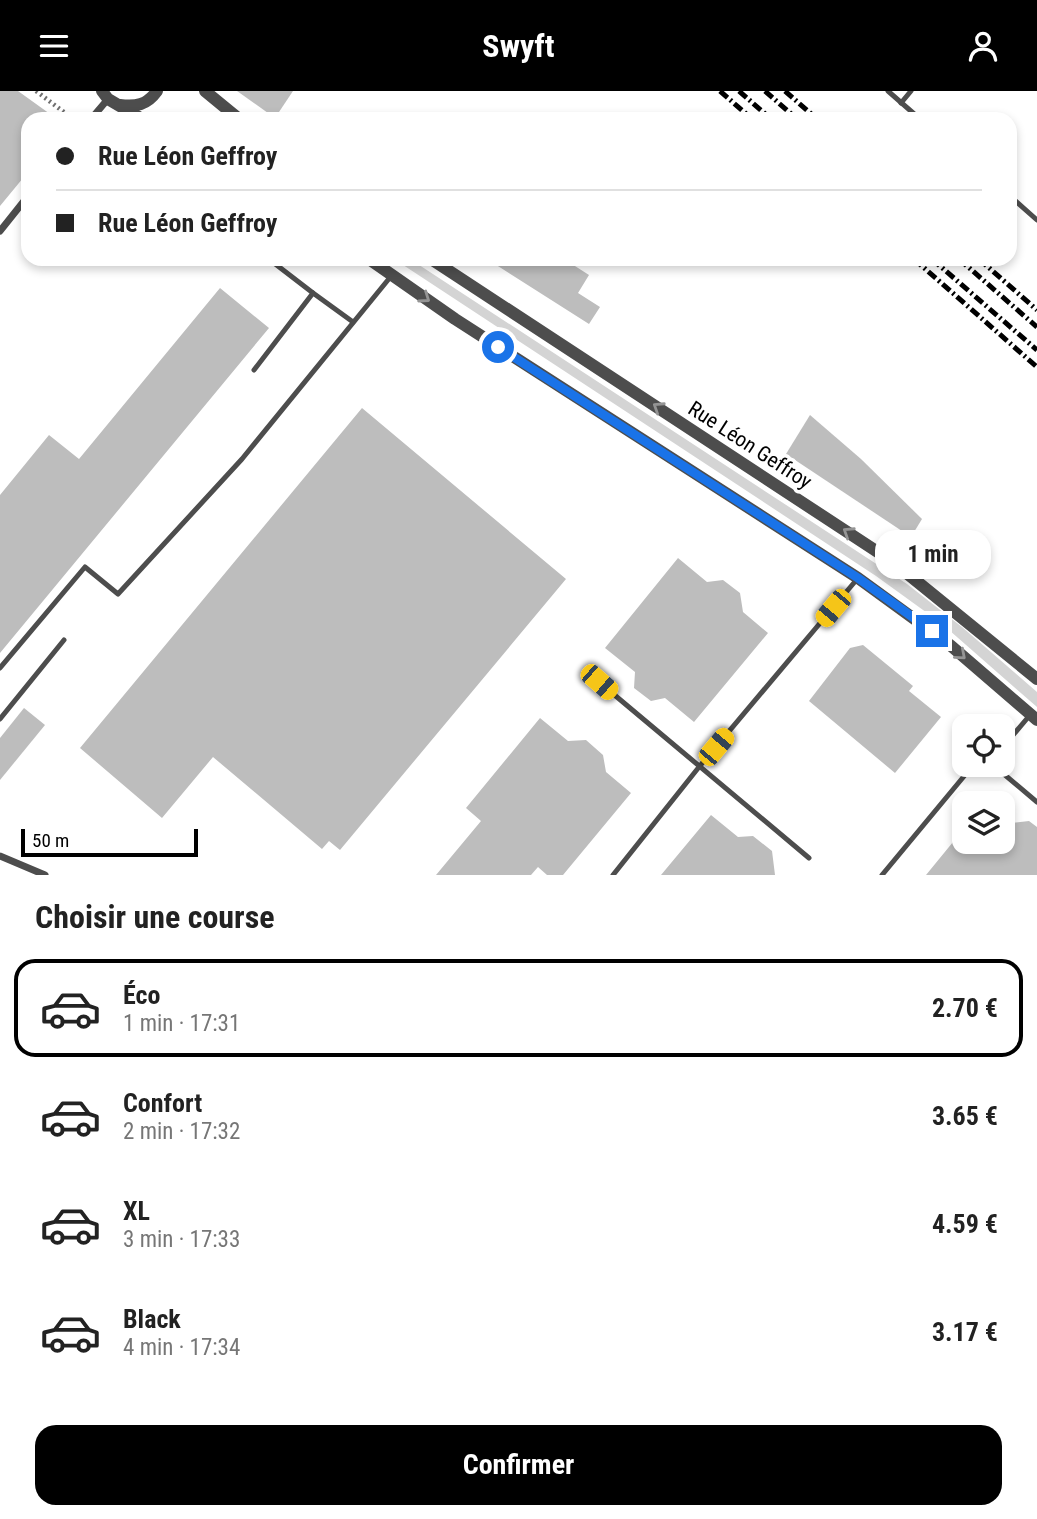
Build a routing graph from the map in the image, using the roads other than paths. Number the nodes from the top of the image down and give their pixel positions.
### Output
1 (157, 91) edge
2 (205, 91) edge
3 (888, 91) edge
4 (911, 91) edge
5 (110, 98) edge
6 (901, 103) junction
7 (97, 112) edge
8 (131, 112) edge
9 (230, 112) edge
10 (912, 112) edge
11 (1017, 202) edge
12 (21, 204) edge
13 (1037, 220) edge
14 (0, 230) edge
15 (278, 266) edge
16 (379, 266) edge
17 (442, 266) edge
18 (392, 275) junction
19 (313, 293) junction
20 (353, 323) junction
21 (254, 370) dead end
22 (858, 578) junction
23 (64, 640) dead end
24 (0, 668) edge
25 (1037, 679) edge
26 (599, 682) dead end
27 (1034, 718) edge
28 (0, 719) edge
29 (1015, 736) edge
30 (699, 767) junction
31 (963, 777) edge
32 (1007, 777) edge
33 (1037, 802) edge
34 (0, 856) edge
35 (809, 858) dead end
36 (45, 875) edge
37 (613, 875) edge
38 (882, 875) edge

1 - 5 street
2 - 9 street
3 - 6 lane
4 - 6 lane
5 - 7 street
5 - 8 street
6 - 10 lane
11 - 13 lane
12 - 14 street
15 - 19 lane
16 - 18 street
25 -> 17 street, Rue Léon Geffroy
18 - 20 lane
18 -> 22 street
19 - 20 lane
19 - 21 lane
20 - 24 lane
22 -> 27 street
22 - 30 lane
23 - 28 lane
26 - 30 lane
27 - 29 lane
30 - 35 lane
30 - 37 lane
31 - 38 lane
32 - 33 lane
34 - 36 street

